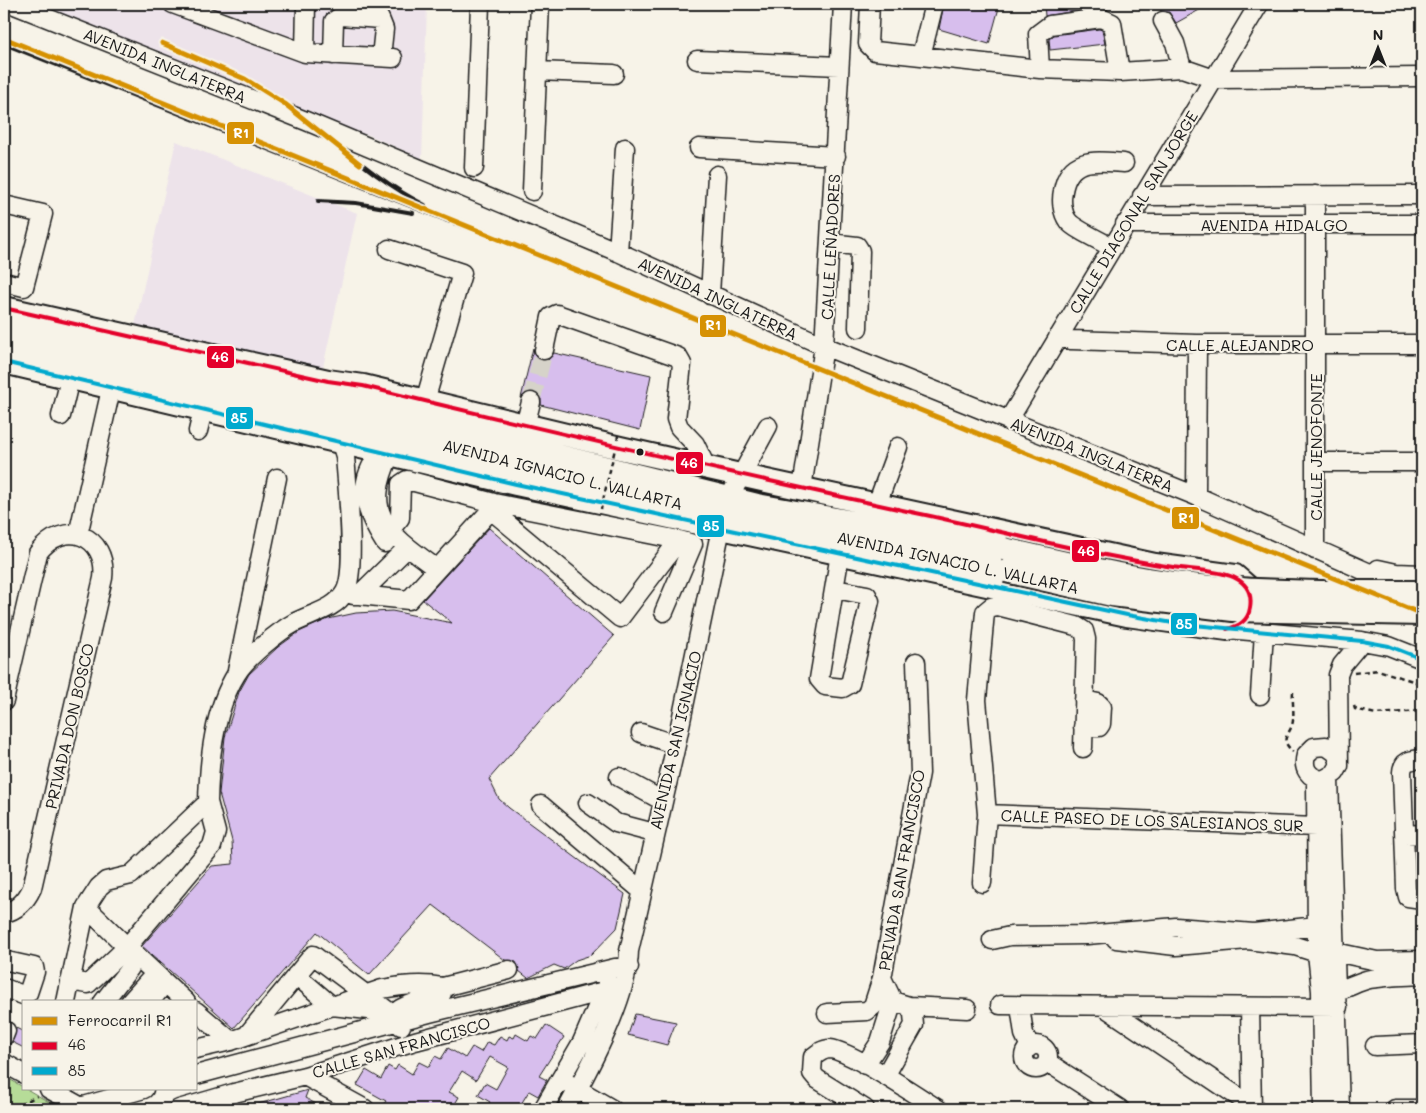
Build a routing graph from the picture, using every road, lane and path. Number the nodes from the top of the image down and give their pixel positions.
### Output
1 (12, 4) edge
2 (173, 4) edge
3 (306, 4) edge
4 (480, 4) edge
5 (540, 4) edge
6 (843, 4) edge
7 (870, 4) edge
8 (934, 4) edge
9 (1259, 4) edge
10 (1163, 20) dead end
11 (305, 53) junction
12 (333, 55) junction
13 (920, 56) junction
14 (698, 60) dead end
15 (839, 66) junction
16 (1182, 68) junction
17 (1040, 69) junction
18 (537, 71) junction
19 (1120, 72) junction
20 (614, 74) dead end
21 (1422, 77) edge
22 (1214, 79) junction
23 (624, 148) dead end
24 (699, 148) dead end
25 (836, 156) junction
26 (1124, 163) dead end
27 (474, 168) dead end
28 (716, 175) dead end
29 (532, 192) dead end
30 (1315, 195) junction
31 (1422, 195) edge
32 (1142, 196) junction
33 (4, 205) edge
34 (1125, 224) junction
35 (1316, 224) junction
36 (1422, 224) edge
37 (830, 244) junction
38 (1111, 247) junction
39 (389, 249) dead end
40 (618, 252) junction
41 (4, 282) edge
42 (710, 295) junction
43 (4, 308) edge
44 (4, 325) edge
45 (858, 328) dead end
46 (1058, 337) junction
47 (4, 343) edge
48 (1197, 344) junction
49 (1316, 344) junction
50 (1422, 344) edge
51 (824, 346) junction
52 (544, 350) tunnel mouth
53 (231, 360) junction
54 (4, 362) edge
55 (174, 364) junction
56 (73, 368) junction
57 (114, 378) junction
58 (328, 382) junction
59 (206, 399) junction
60 (425, 401) junction
61 (531, 402) tunnel mouth
62 (61, 416) dead end
63 (1008, 421) junction
64 (526, 426) junction
65 (768, 426) dead end
66 (198, 431) dead end
67 (499, 431) dead end
68 (618, 436) dead end
69 (348, 445) junction
70 (898, 447) dead end
71 (596, 451) dead end
72 (385, 454) junction
73 (1315, 462) junction
74 (1422, 462) edge
75 (706, 467) junction
76 (277, 478) dead end
77 (802, 488) junction
78 (1196, 496) junction
79 (729, 500) junction
80 (877, 504) junction
81 (493, 506) junction
82 (601, 509) dead end
83 (78, 535) junction
84 (388, 537) junction
85 (678, 540) junction
86 (408, 547) junction
87 (1323, 553) junction
88 (840, 554) junction
89 (1005, 560) junction
90 (361, 562) dead end
91 (437, 569) junction
92 (1422, 574) edge
93 (834, 589) junction
94 (1422, 592) edge
95 (352, 595) junction
96 (1422, 597) edge
97 (664, 612) dead end
98 (1422, 614) edge
99 (1227, 629) junction
100 (1264, 632) junction
101 (1362, 641) junction
102 (1422, 659) edge
103 (916, 662) dead end
104 (238, 671) junction
105 (1352, 679) dead end
106 (1422, 684) edge
107 (1292, 692) dead end
108 (1260, 694) dead end
109 (4, 701) edge
110 (1352, 701) dead end
111 (1422, 711) edge
112 (642, 733) dead end
113 (676, 746) junction
114 (1083, 748) dead end
115 (1338, 758) junction
116 (1422, 759) edge
117 (1304, 761) junction
118 (619, 776) dead end
119 (1322, 779) junction
120 (662, 801) junction
121 (208, 802) junction
122 (588, 803) dead end
123 (541, 804) dead end
124 (987, 814) junction
125 (1316, 827) junction
126 (654, 833) junction
127 (1414, 834) edge
128 (982, 883) dead end
129 (642, 891) junction
130 (1415, 898) edge
131 (86, 908) junction
132 (4, 913) edge
133 (1326, 924) junction
134 (1294, 938) junction
135 (992, 940) dead end
136 (128, 947) junction
137 (1336, 952) junction
138 (1317, 954) junction
139 (7, 960) dead end
140 (1422, 960) edge
141 (624, 962) junction
142 (509, 970) dead end
143 (147, 975) junction
144 (296, 975) junction
145 (1422, 975) edge
146 (882, 978) junction
147 (70, 981) junction
148 (88, 984) junction
149 (623, 986) junction
150 (443, 987) junction
151 (4, 988) edge
152 (605, 989) junction
153 (364, 994) junction
154 (68, 1000) edge
155 (70, 1000) edge
156 (106, 1000) edge
157 (115, 1000) edge
158 (131, 1000) edge
159 (150, 1000) edge
160 (183, 1000) edge
161 (1329, 1000) junction
162 (275, 1001) junction
163 (901, 1004) junction
164 (332, 1006) junction
165 (1000, 1006) dead end
166 (1020, 1006) junction
167 (1103, 1006) junction
168 (1250, 1007) junction
169 (967, 1009) dead end
170 (198, 1012) edge
171 (827, 1012) dead end
172 (394, 1016) junction
173 (298, 1019) junction
174 (4, 1030) edge
175 (4, 1036) edge
176 (239, 1038) junction
177 (414, 1041) junction
178 (1422, 1044) edge
179 (1375, 1046) dead end
180 (198, 1048) edge
181 (4, 1063) edge
182 (864, 1065) junction
183 (228, 1067) junction
184 (22, 1073) edge
185 (198, 1074) edge
186 (304, 1076) junction
187 (885, 1076) junction
188 (561, 1079) junction
189 (578, 1089) junction
190 (48, 1090) edge
191 (52, 1090) edge
192 (140, 1090) edge
193 (234, 1092) junction
194 (4, 1100) edge
195 (105, 1100) edge
196 (17, 1108) edge
197 (82, 1108) edge
198 (1252, 1108) edge
199 (12, 1109) edge
200 (179, 1109) edge
201 (365, 1109) edge
202 (543, 1109) edge
203 (567, 1109) edge
204 (612, 1109) edge
205 (865, 1109) edge
206 (938, 1109) edge
207 (1120, 1109) edge
208 (1323, 1109) edge
209 (1340, 1109) edge
210 (1395, 1109) edge
211 (1401, 1109) edge
212 (1422, 1109) edge

1 - 40 street, AVENIDA INGLATERRA
2 - 11 street
3 - 11 street
4 - 27 street
5 - 18 street
6 - 15 street, CALLE LEÑADORES
7 - 13 street
8 - 13 street
9 - 22 street, CALLE DIAGONAL SAN JORGE
10 - 16 street
11 - 12 street
12 - 12 street
13 - 17 street
14 - 15 street
15 - 25 street, CALLE LEÑADORES
16 - 19 street
16 - 22 street
17 - 19 street
17 - 19 street
18 - 20 street
18 - 29 street
21 - 22 street
22 - 32 street, CALLE DIAGONAL SAN JORGE
23 - 40 street
24 - 25 street
25 - 37 street, CALLE LEÑADORES
26 - 38 street
28 - 42 street
30 - 31 street, AVENIDA HIDALGO
30 - 32 street, AVENIDA HIDALGO
30 - 35 street, CALLE JENOFONTE
32 - 34 street, CALLE DIAGONAL SAN JORGE
33 - 41 street
34 - 35 street, AVENIDA HIDALGO
34 - 38 street, CALLE DIAGONAL SAN JORGE
35 - 36 street, AVENIDA HIDALGO
35 - 49 street, CALLE JENOFONTE
37 - 45 street
37 - 51 street, CALLE LEÑADORES
38 - 46 street, CALLE DIAGONAL SAN JORGE
39 - 60 street
40 - 42 street, AVENIDA INGLATERRA
42 - 51 street, AVENIDA INGLATERRA
43 - 53 main road, AVENIDA IGNACIO L. VALLARTA
44 - 55 main road, AVENIDA IGNACIO L. VALLARTA
46 - 48 street, CALLE ALEJANDRO
46 - 63 street, CALLE DIAGONAL SAN JORGE
47 - 56 main road, AVENIDA IGNACIO L. VALLARTA
48 - 49 street, CALLE ALEJANDRO
48 - 78 street
49 - 50 street, CALLE ALEJANDRO
49 - 73 street, CALLE JENOFONTE
51 - 63 street, AVENIDA INGLATERRA
51 - 77 street, CALLE LEÑADORES
52 - 75 street
53 - 55 main road
53 - 58 main road, AVENIDA IGNACIO L. VALLARTA
54 - 56 main road, AVENIDA IGNACIO L. VALLARTA
55 - 79 main road, AVENIDA IGNACIO L. VALLARTA
56 - 57 main road, AVENIDA IGNACIO L. VALLARTA
56 - 62 street
57 - 59 main road, AVENIDA IGNACIO L. VALLARTA
57 - 83 street
58 - 60 main road, AVENIDA IGNACIO L. VALLARTA
58 - 67 main road
59 - 66 street
59 - 69 main road, AVENIDA IGNACIO L. VALLARTA
59 - 79 main road, AVENIDA IGNACIO L. VALLARTA
60 - 64 main road, AVENIDA IGNACIO L. VALLARTA
61 - 64 street
63 - 78 street, AVENIDA INGLATERRA
64 - 75 main road, AVENIDA IGNACIO L. VALLARTA
65 - 79 street, AVENIDA SAN IGNACIO
68 - 82 path, bridge
69 - 72 main road, AVENIDA IGNACIO L. VALLARTA
69 - 90 street
69 - 95 street
70 - 80 street
71 - 79 main road
72 - 79 main road, AVENIDA IGNACIO L. VALLARTA
72 - 84 street
73 - 74 street
73 - 87 street, CALLE JENOFONTE
75 - 79 main road, AVENIDA IGNACIO L. VALLARTA
76 - 104 street
77 - 79 main road, AVENIDA IGNACIO L. VALLARTA
77 - 80 main road, AVENIDA IGNACIO L. VALLARTA
78 - 87 street, AVENIDA INGLATERRA
79 - 88 main road, AVENIDA IGNACIO L. VALLARTA
79 - 89 main road, AVENIDA IGNACIO L. VALLARTA
79 - 89 main road, AVENIDA IGNACIO L. VALLARTA
79 - 113 street, AVENIDA SAN IGNACIO
80 - 99 main road, AVENIDA IGNACIO L. VALLARTA
81 - 84 street
81 - 85 street
81 - 85 street
81 - 91 street
83 - 109 street
83 - 132 street, PRIVADA DON BOSCO
84 - 86 street
85 - 97 street
86 - 91 street
86 - 95 street
87 - 92 street
87 - 96 street, AVENIDA INGLATERRA
88 - 93 street
88 - 99 main road, AVENIDA IGNACIO L. VALLARTA
89 - 94 main road, AVENIDA IGNACIO L. VALLARTA, bridge
89 - 98 main road, AVENIDA IGNACIO L. VALLARTA, bridge
91 - 95 street
93 - 93 street
95 - 104 street
99 - 100 street
100 - 101 street
100 - 108 street
101 - 102 street
101 - 115 street
103 - 146 street, PRIVADA SAN FRANCISCO
104 - 121 street
105 - 106 path
107 - 117 path
110 - 111 path
112 - 113 street
113 - 120 street, AVENIDA SAN IGNACIO
114 - 124 street
115 - 117 street
115 - 119 street
116 - 127 street
117 - 119 street
118 - 120 street
119 - 125 street
119 - 133 street
120 - 126 street, AVENIDA SAN IGNACIO
121 - 131 street
121 - 136 street
122 - 126 street
123 - 129 street
124 - 125 street, CALLE PASEO DE LOS SALESIANOS SUR
124 - 128 street
125 - 133 street
126 - 129 street, AVENIDA SAN IGNACIO
127 - 130 street
129 - 141 street, AVENIDA SAN IGNACIO
131 - 136 street
131 - 147 street
133 - 134 street
133 - 137 street
133 - 138 street
134 - 135 street
134 - 138 street
136 - 143 street
136 - 148 street
137 - 138 street
137 - 140 street
137 - 161 street
138 - 161 street
139 - 151 street
141 - 149 street, AVENIDA SAN IGNACIO
141 - 152 street, AVENIDA SAN IGNACIO
141 - 172 street, CALLE SAN FRANCISCO
142 - 150 street
143 - 156 street
143 - 157 street
143 - 158 street
143 - 159 street
143 - 160 street
144 - 153 street
144 - 162 street
144 - 164 street
145 - 161 street
146 - 163 street, PRIVADA SAN FRANCISCO
146 - 171 street
147 - 148 street
147 - 154 street
148 - 155 street
149 - 152 street, CALLE SAN FRANCISCO
149 - 189 street, AVENIDA SAN IGNACIO
150 - 153 street
150 - 172 street
152 - 177 street, CALLE SAN FRANCISCO
152 - 188 street, AVENIDA SAN IGNACIO
153 - 164 street
153 - 172 street
161 - 168 street
161 - 208 street
161 - 209 street
162 - 173 street
162 - 176 street
163 - 169 street
163 - 182 street
163 - 187 street, PRIVADA SAN FRANCISCO
164 - 172 street
164 - 173 street
165 - 166 street
166 - 167 street
166 - 207 street
167 - 168 street
167 - 198 street
168 - 198 street
170 - 176 street
172 - 177 street
172 - 183 street, CALLE SAN FRANCISCO
173 - 176 street
174 - 175 street
176 - 180 street
177 - 186 street, CALLE SAN FRANCISCO
178 - 179 street
181 - 184 street
182 - 187 street
182 - 205 street
183 - 185 street, CALLE SAN FRANCISCO
183 - 193 street
186 - 193 street, CALLE SAN FRANCISCO
186 - 201 street
187 - 206 street
188 - 189 street
188 - 202 street, AVENIDA SAN IGNACIO
189 - 203 street, AVENIDA SAN IGNACIO
189 - 204 street
190 - 196 path
191 - 197 street
192 - 195 street
193 - 200 street, CALLE SAN FRANCISCO
194 - 196 path
195 - 197 street
196 - 199 path
210 - 211 street
211 - 212 street

